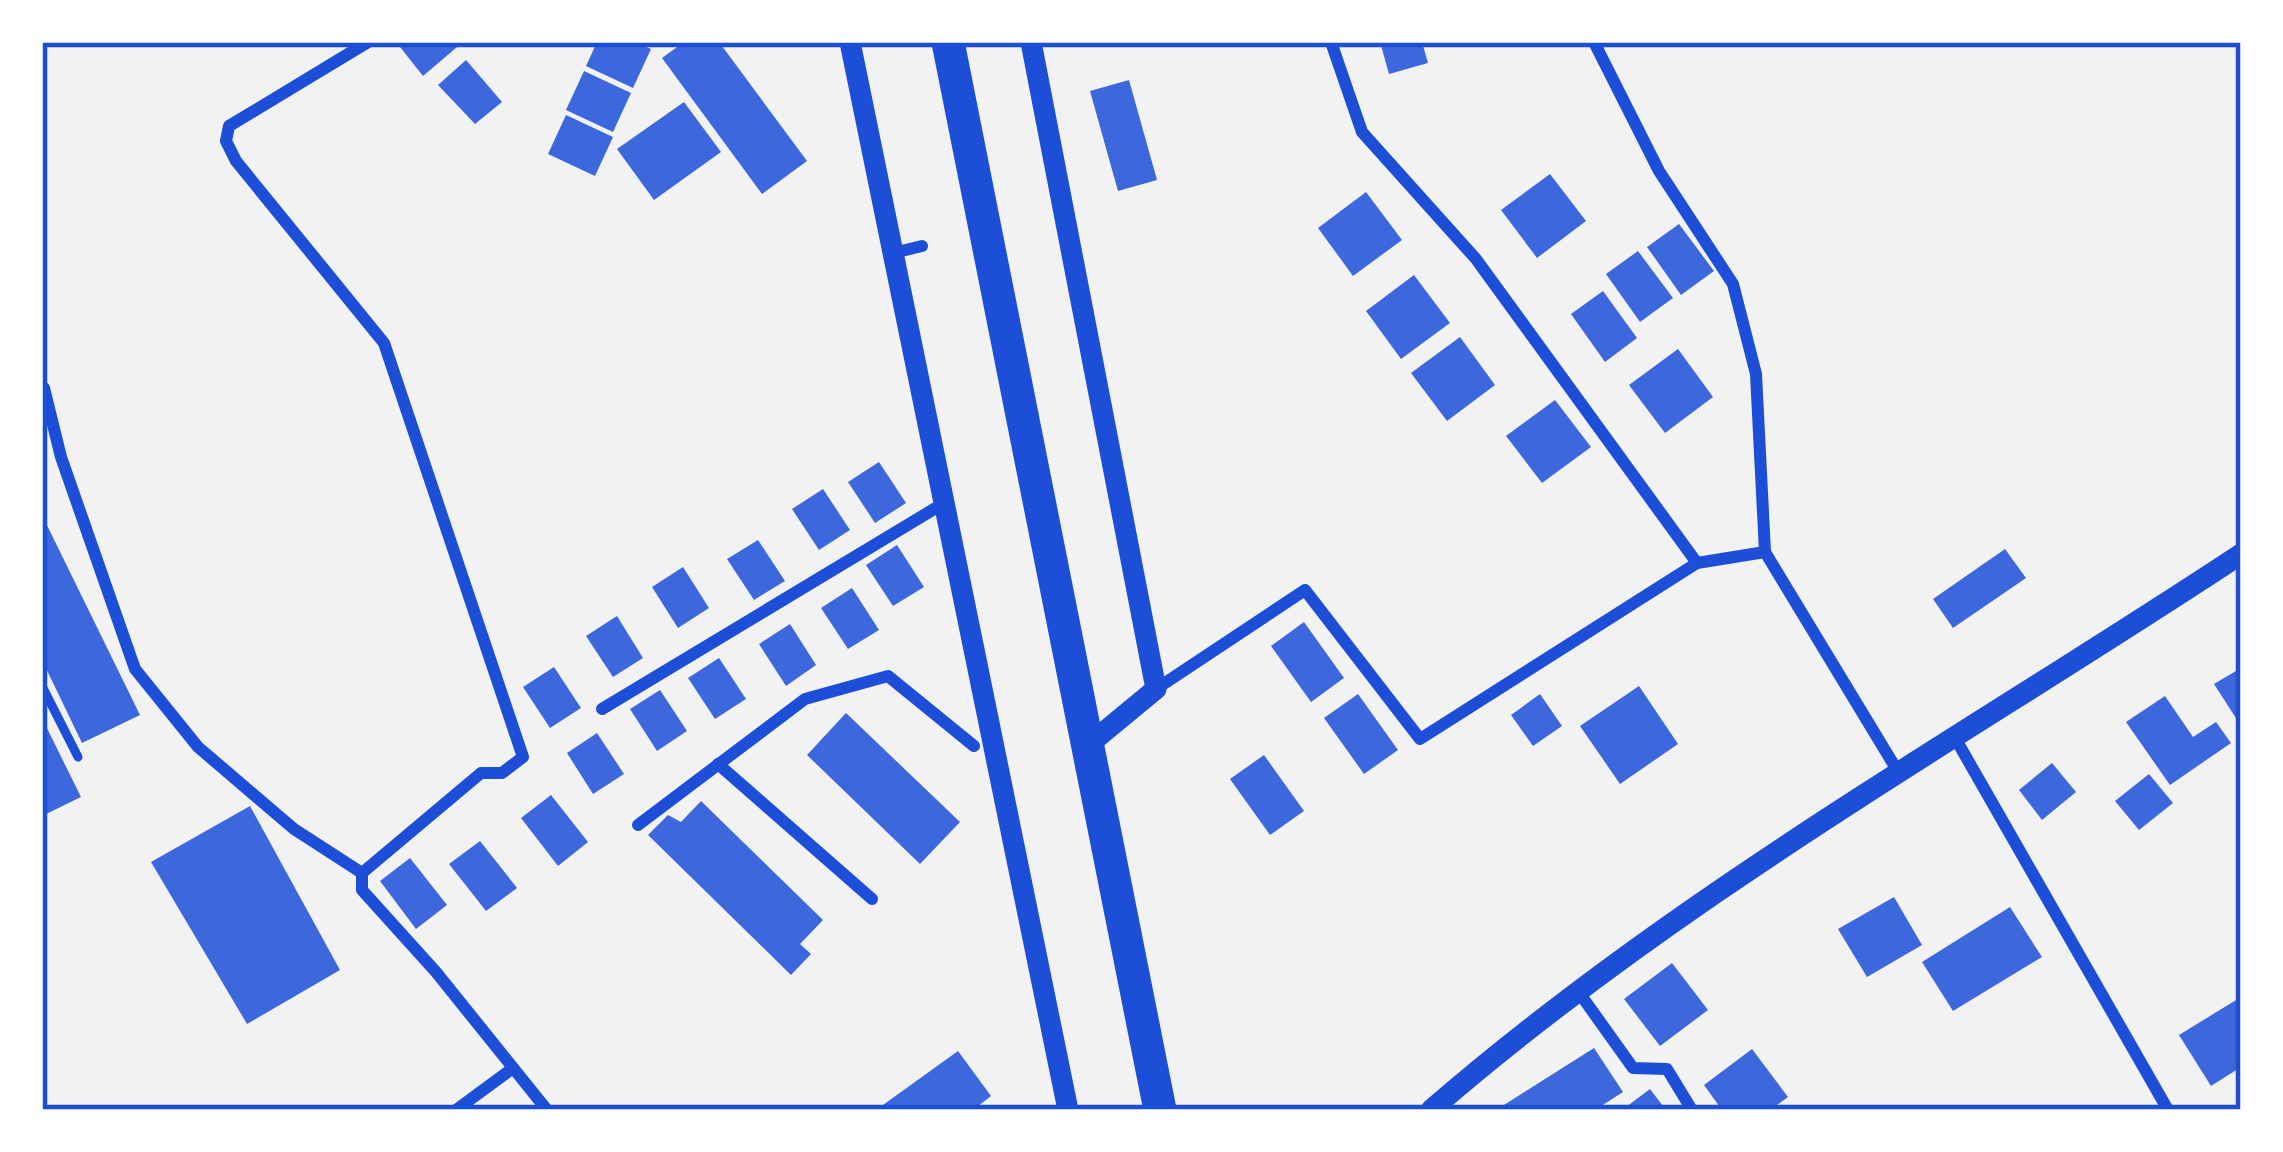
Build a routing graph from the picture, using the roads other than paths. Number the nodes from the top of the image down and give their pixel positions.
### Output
1 (368, 42) edge
2 (850, 42) edge
3 (948, 42) edge
4 (1031, 42) edge
5 (1331, 42) edge
6 (1594, 42) edge
7 (922, 246) dead end
8 (893, 253) junction
9 (44, 388) edge
10 (944, 503) junction
11 (1765, 552) junction
12 (2241, 554) edge
13 (1696, 563) junction
14 (42, 686) edge
15 (1156, 689) junction
16 (602, 709) dead end
17 (1954, 735) junction
18 (974, 746) dead end
19 (1087, 746) junction
20 (78, 757) dead end
21 (718, 764) junction
22 (1897, 770) junction
23 (638, 826) dead end
24 (362, 873) junction
25 (872, 899) dead end
26 (1577, 990) junction
27 (513, 1068) junction
28 (456, 1110) edge
29 (547, 1110) edge
30 (1068, 1110) edge
31 (1160, 1110) edge
32 (1431, 1110) edge
33 (1692, 1110) edge
34 (2168, 1110) edge

1 - 24 street
2 - 8 street
3 - 19 highway
4 - 15 street
5 - 13 street
6 - 11 street
7 - 8 street
8 - 10 street
9 - 24 street
10 - 16 street
10 - 30 street
11 - 13 street
11 - 22 street
12 - 17 street
13 - 15 street
14 - 20 lane
15 - 19 street
17 - 22 street
17 - 34 street
18 - 21 street
19 - 31 highway
21 - 23 street
21 - 25 street
22 - 26 street
24 - 27 street
26 - 32 street
26 - 33 street
27 - 28 street
27 - 29 street

